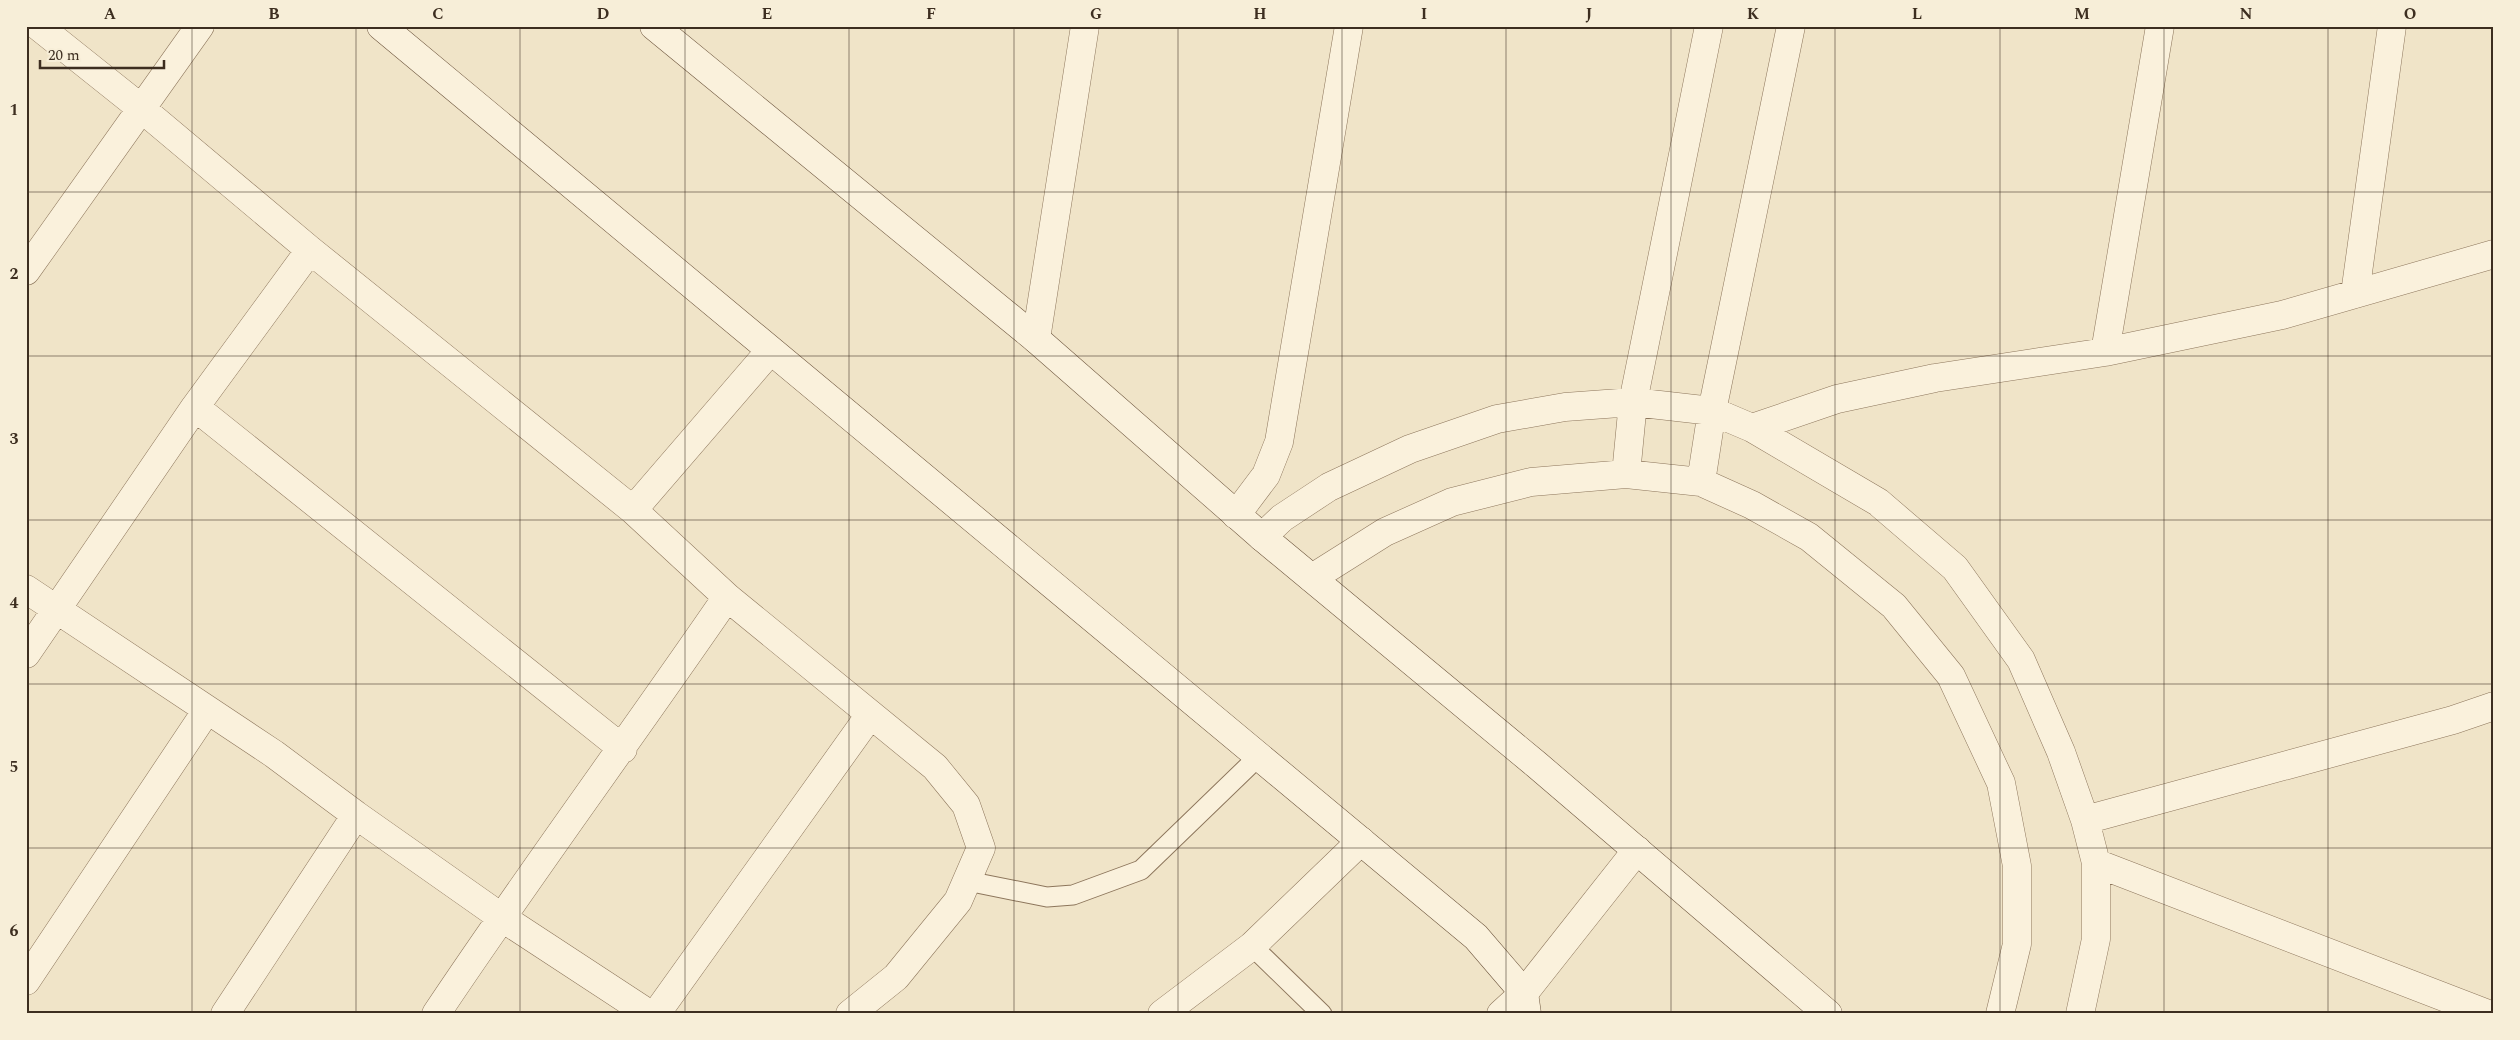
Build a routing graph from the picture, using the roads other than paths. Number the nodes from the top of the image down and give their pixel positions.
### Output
1 (38, 26) edge
2 (200, 26) edge
3 (381, 26) edge
4 (654, 26) edge
5 (1085, 26) edge
6 (1349, 26) edge
7 (1709, 26) edge
8 (1791, 26) edge
9 (2160, 26) edge
10 (2392, 26) edge
11 (142, 109) junction
12 (310, 250) junction
13 (2494, 254) edge
14 (26, 271) edge
15 (2354, 294) junction
16 (1036, 339) junction
17 (770, 350) junction
18 (2105, 352) junction
19 (1633, 402) junction
20 (195, 407) junction
21 (1712, 411) junction
22 (1752, 428) junction
23 (1626, 474) junction
24 (1702, 482) junction
25 (633, 510) junction
26 (1236, 515) junction
27 (1262, 537) junction
28 (1312, 578) junction
29 (26, 589) edge
30 (727, 597) junction
31 (57, 611) junction
32 (26, 654) edge
33 (2494, 706) edge
34 (207, 710) junction
35 (870, 715) junction
36 (623, 749) junction
37 (1259, 756) junction
38 (356, 816) junction
39 (2084, 820) junction
40 (1361, 841) junction
41 (1637, 850) junction
42 (2096, 863) junction
43 (967, 881) junction
44 (501, 917) junction
45 (1252, 946) junction
46 (26, 981) edge
47 (1526, 1004) edge
48 (225, 1014) edge
49 (436, 1014) edge
50 (649, 1014) edge
51 (656, 1014) edge
52 (850, 1014) edge
53 (1162, 1014) edge
54 (1322, 1014) edge
55 (1501, 1014) edge
56 (1828, 1014) edge
57 (2000, 1014) edge
58 (2080, 1014) edge
59 (2488, 1014) edge

1 - 11 street
2 - 11 street
3 - 17 street
4 - 16 street
5 - 16 street
6 - 26 street
7 - 19 street
8 - 21 street
9 - 18 street
10 - 15 street
11 - 12 street
11 - 14 street
12 - 20 street
12 - 25 street
13 - 15 street
15 - 18 street
16 - 26 street
17 - 25 street
17 - 37 street
18 - 22 street
19 - 21 street
19 - 23 street
19 - 27 street
20 - 31 street
20 - 36 street
21 - 22 street
21 - 24 street
22 - 39 street
23 - 24 street
23 - 28 street
24 - 57 street
25 - 30 street
26 - 27 street
27 - 28 street
28 - 41 street
29 - 31 street
30 - 35 street
30 - 36 street
31 - 32 street
31 - 34 street
33 - 39 street
34 - 38 street
34 - 46 street
35 - 43 street
35 - 51 street
36 - 44 street
37 - 40 street
37 - 43 lane
38 - 44 street
38 - 48 street
39 - 42 street
40 - 45 street
40 - 47 street
41 - 47 street
41 - 56 street
42 - 58 street
42 - 59 street
43 - 52 street
44 - 49 street
44 - 50 street
45 - 53 street
45 - 54 lane
47 - 55 street

